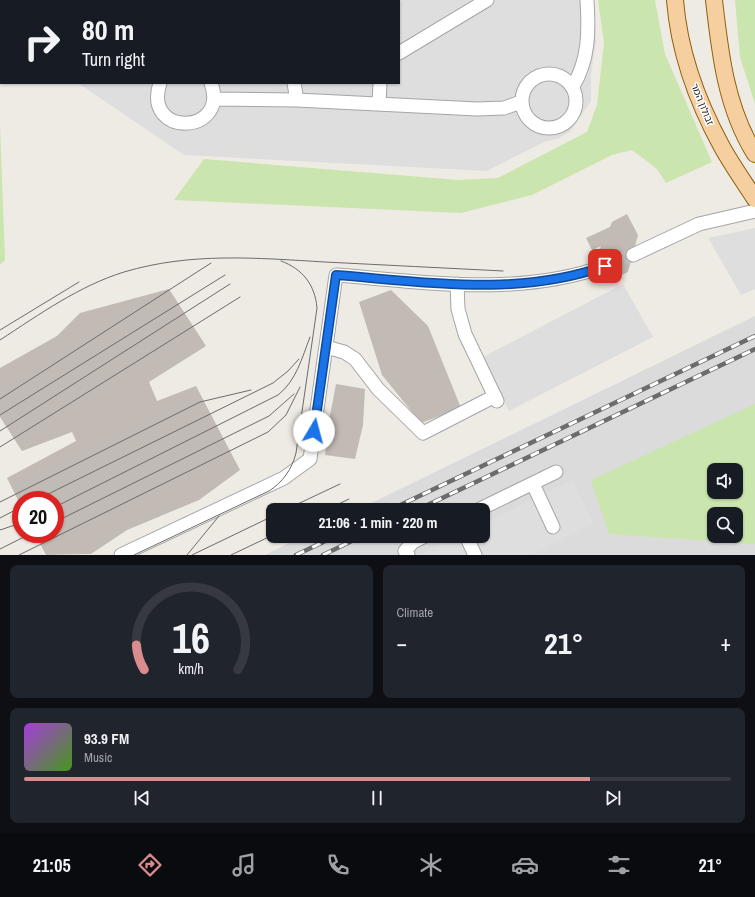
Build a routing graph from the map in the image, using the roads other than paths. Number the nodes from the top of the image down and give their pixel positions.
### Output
1 (487, 0) edge
2 (587, 0) edge
3 (675, 0) edge
4 (714, 0) edge
5 (400, 52) edge
6 (211, 84) edge
7 (294, 84) edge
8 (380, 84) edge
9 (155, 86) edge
10 (573, 86) junction
11 (214, 100) junction
12 (297, 100) junction
13 (522, 102) junction
14 (379, 104) junction
15 (752, 149) edge
16 (755, 199) edge
17 (755, 211) edge
18 (633, 255) tunnel mouth
19 (605, 266) tunnel mouth
20 (457, 284) junction
21 (326, 347) junction
22 (556, 472) dead end
23 (532, 484) junction
24 (490, 504) edge
25 (553, 527) dead end
26 (412, 543) edge
27 (469, 543) edge
28 (403, 554) edge
29 (121, 555) edge
30 (475, 555) edge

1 - 5 street
2 - 10 street
3 - 16 main road, זבולון המר
4 - 15 main road
6 - 11 street
7 - 12 street
8 - 14 street
9 - 11 street
10 - 13 street
10 - 13 street
11 - 12 street
12 - 14 street
13 - 14 street
17 - 18 street
19 - 20 street
20 - 21 street
20 - 21 street
21 - 29 street
22 - 23 street
23 - 24 street
23 - 25 street
26 - 28 street
27 - 30 street

